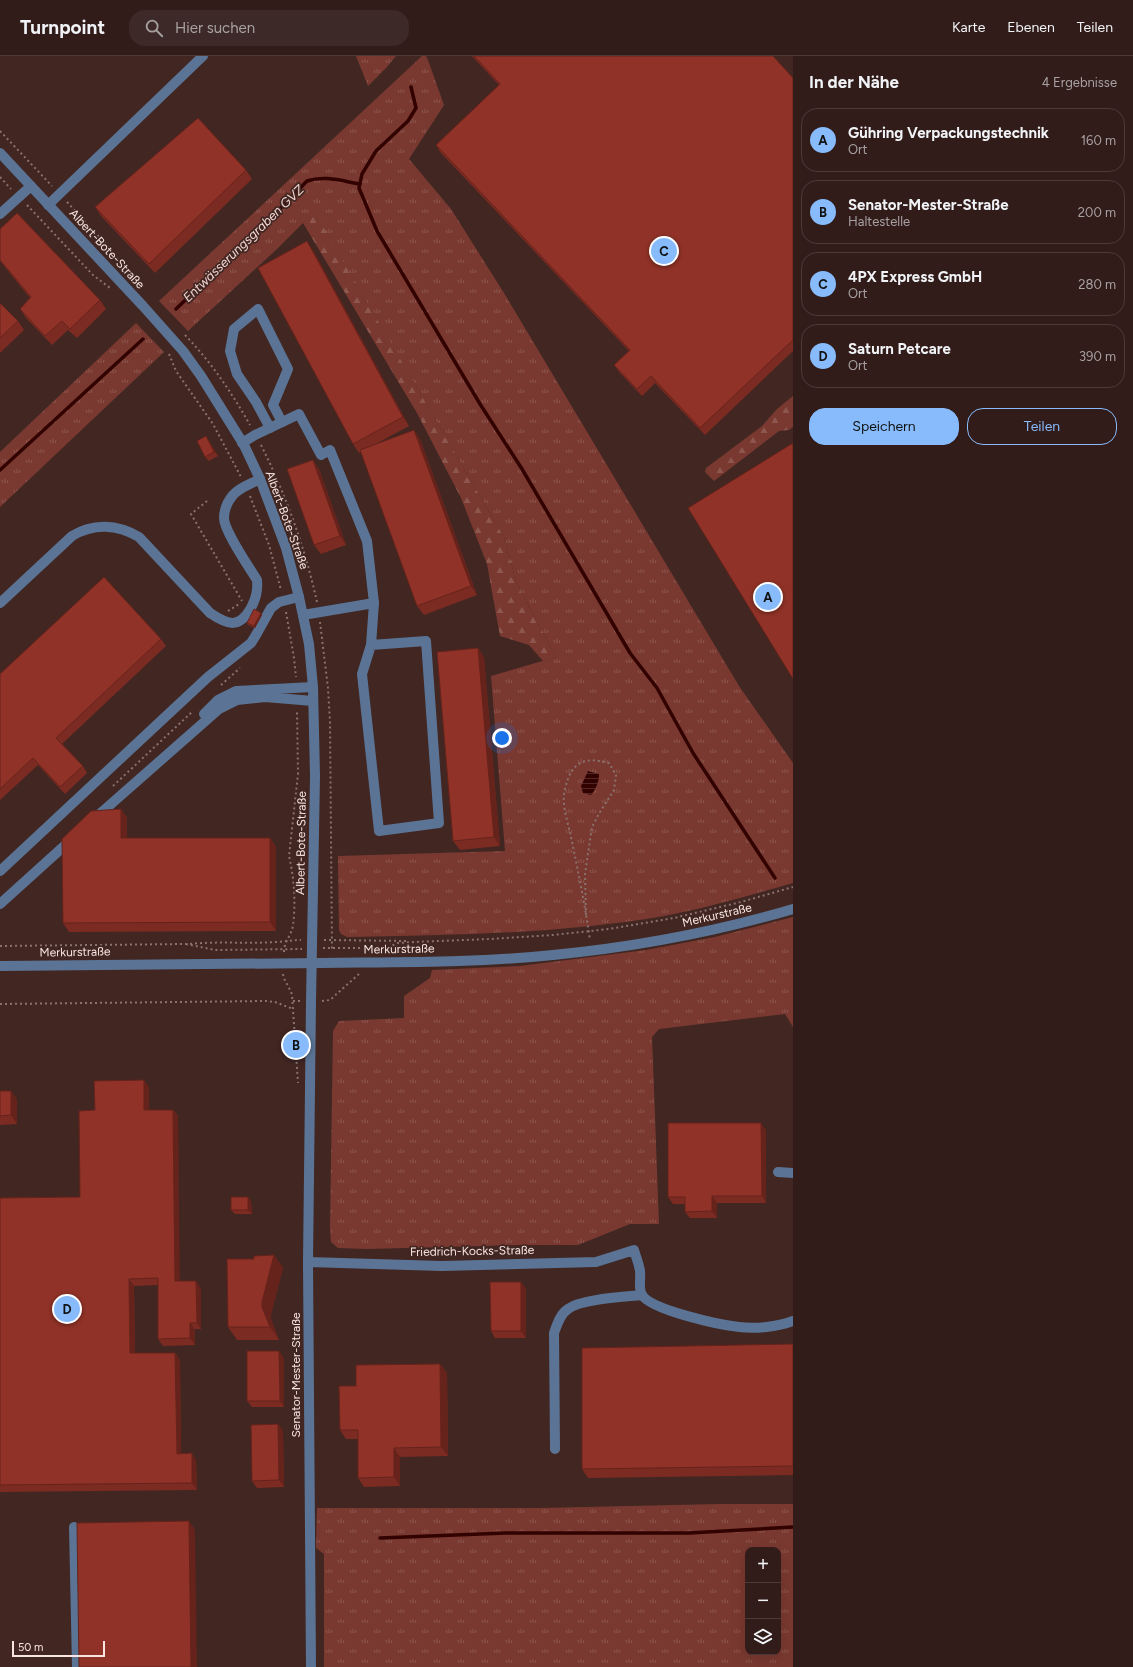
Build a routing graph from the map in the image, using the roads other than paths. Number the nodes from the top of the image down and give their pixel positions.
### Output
1 (203, 56) edge
2 (0, 152) edge
3 (31, 186) junction
4 (48, 205) junction
5 (0, 214) edge
6 (282, 422) junction
7 (270, 428) junction
8 (242, 443) junction
9 (260, 479) junction
10 (300, 597) junction
11 (0, 603) edge
12 (374, 603) junction
13 (303, 615) junction
14 (371, 645) junction
15 (313, 687) junction
16 (313, 701) junction
17 (141, 777) junction
18 (0, 871) edge
19 (0, 904) edge
20 (793, 909) edge
21 (312, 963) junction
22 (0, 966) edge
23 (778, 1172) dead end
24 (793, 1173) edge
25 (308, 1262) junction
26 (642, 1295) junction
27 (793, 1321) edge
28 (555, 1449) dead end
29 (74, 1527) dead end
30 (76, 1667) edge
31 (311, 1667) edge

1 - 4 street
2 - 3 street, Albert-Bote-Straße
3 - 4 street, Albert-Bote-Straße
3 - 5 street
4 - 8 street, Albert-Bote-Straße
6 - 7 street
6 - 7 street
6 - 12 street
7 - 8 street
8 - 9 street, Albert-Bote-Straße
9 - 10 street, Albert-Bote-Straße
9 - 11 street
10 - 13 street, Albert-Bote-Straße
10 - 18 street
12 - 13 street
12 - 14 street
13 - 15 street, Albert-Bote-Straße
14 - 14 street
15 - 16 street, Albert-Bote-Straße
15 - 17 street
16 - 17 street
16 - 21 street, Albert-Bote-Straße
17 - 19 street
20 - 21 street, Merkurstraße
21 - 22 street, Merkurstraße
21 - 25 street, Senator-Mester-Straße
23 - 24 street
25 - 26 street, Friedrich-Kocks-Straße
25 - 31 street, Senator-Mester-Straße
26 - 27 street
26 - 28 street
29 - 30 street

